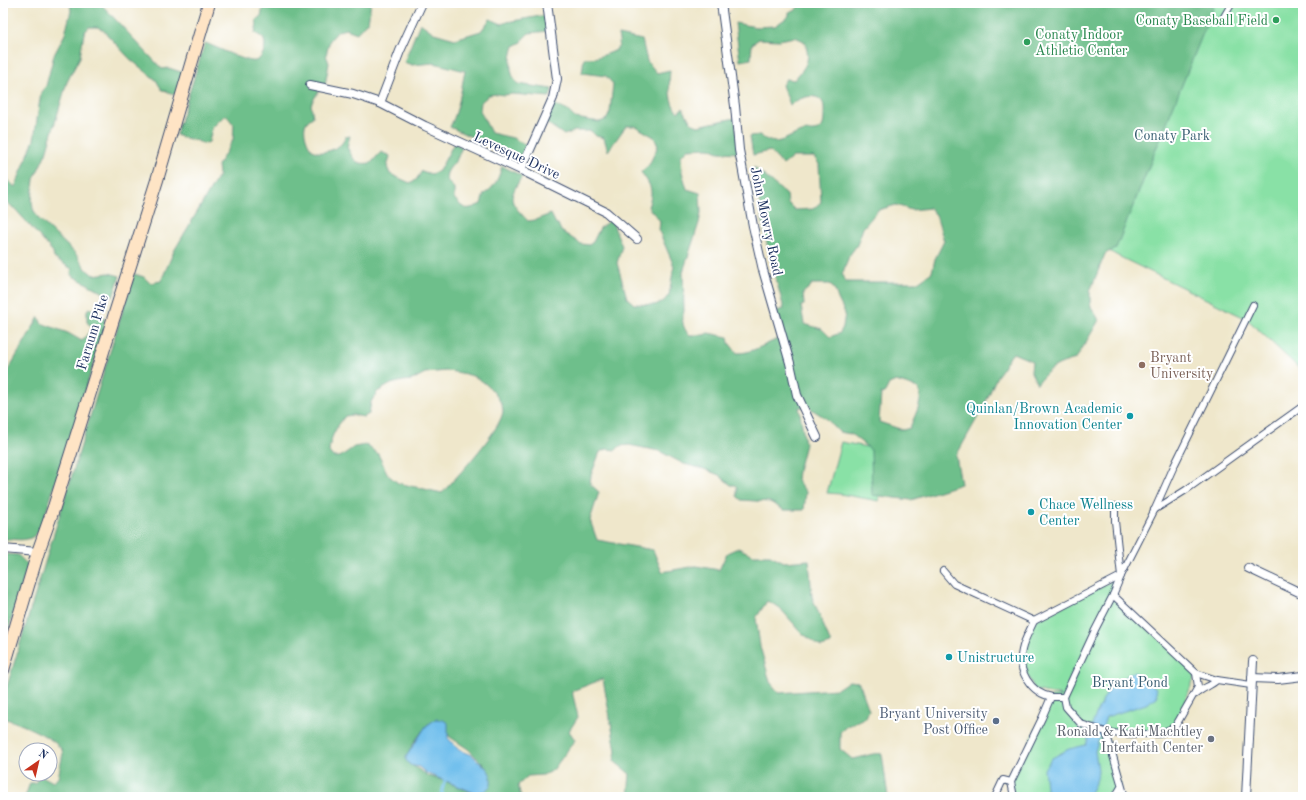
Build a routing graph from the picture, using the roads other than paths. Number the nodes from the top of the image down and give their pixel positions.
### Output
1 (209, 3) edge
2 (422, 3) edge
3 (547, 3) edge
4 (721, 3) edge
5 (1232, 3) edge
6 (1222, 20) dead end
7 (310, 85) dead end
8 (380, 103) junction
9 (521, 170) junction
10 (637, 239) dead end
11 (1253, 305) dead end
12 (1303, 406) edge
13 (817, 437) dead end
14 (1115, 506) dead end
15 (1154, 511) junction
16 (3, 549) edge
17 (38, 552) junction
18 (1248, 568) dead end
19 (943, 571) dead end
20 (1121, 576) junction
21 (1303, 594) edge
22 (1113, 595) junction
23 (1034, 621) junction
24 (1253, 661) dead end
25 (3, 670) edge
26 (1196, 673) junction
27 (1303, 676) edge
28 (1217, 680) junction
29 (1252, 681) junction
30 (1193, 696) junction
31 (1051, 697) junction
32 (1064, 697) junction
33 (1106, 732) junction
34 (1011, 782) junction
35 (1121, 787) junction
36 (995, 797) edge
37 (1014, 797) edge
38 (1115, 797) edge
39 (1124, 797) edge
40 (1246, 797) edge

1 - 17 main road, Farnum Pike
2 - 8 street
3 - 9 street
4 - 13 street, John Mowry Road
5 - 6 street
7 - 8 street, Levesque Drive
8 - 9 street, Levesque Drive
9 - 10 street, Levesque Drive
11 - 15 street
12 - 15 street
14 - 20 street
15 - 20 street
16 - 17 street
17 - 25 main road, Farnum Pike
18 - 21 street
19 - 23 street
20 - 22 street
20 - 23 street
22 - 26 street
22 - 32 street
23 - 31 street
24 - 29 street
26 - 28 street
26 - 30 street
27 - 29 street
28 - 29 street
28 - 30 street
29 - 40 street
30 - 33 street
31 - 32 street
31 - 34 street
32 - 33 street
33 - 35 street
34 - 36 street
34 - 37 street
35 - 38 street
35 - 39 street

